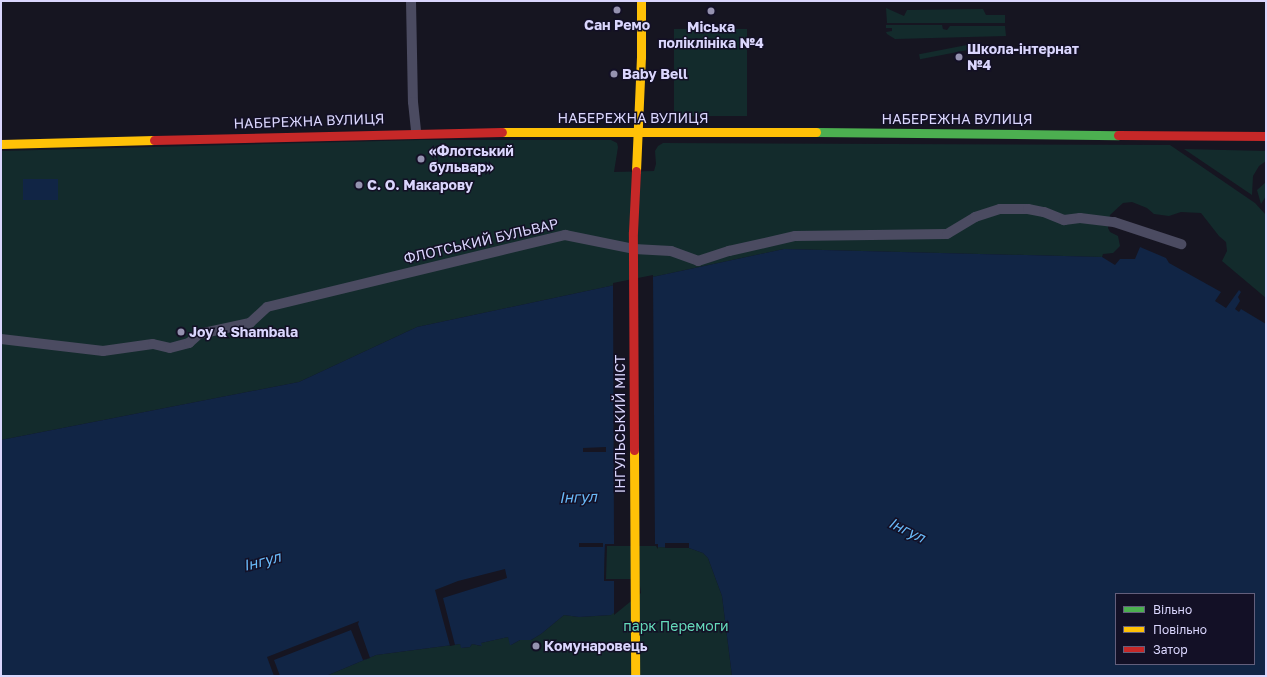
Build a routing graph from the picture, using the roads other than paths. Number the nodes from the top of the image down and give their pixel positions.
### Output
1 (411, 1) edge
2 (641, 1) edge
3 (637, 131) junction
4 (416, 133) junction
5 (1266, 136) edge
6 (1, 144) edge
7 (1181, 244) dead end
8 (1, 339) edge
9 (634, 676) edge

1 - 4 street
2 - 3 main road, ІНГУЛЬСЬКИЙ МІСТ
3 - 4 main road, НАБЕРЕЖНА ВУЛИЦЯ
3 - 5 main road, НАБЕРЕЖНА ВУЛИЦЯ
3 - 9 main road, ІНГУЛЬСЬКИЙ МІСТ, bridge
4 - 6 main road, НАБЕРЕЖНА ВУЛИЦЯ
7 - 8 street, ФЛОТСЬКИЙ БУЛЬВАР

